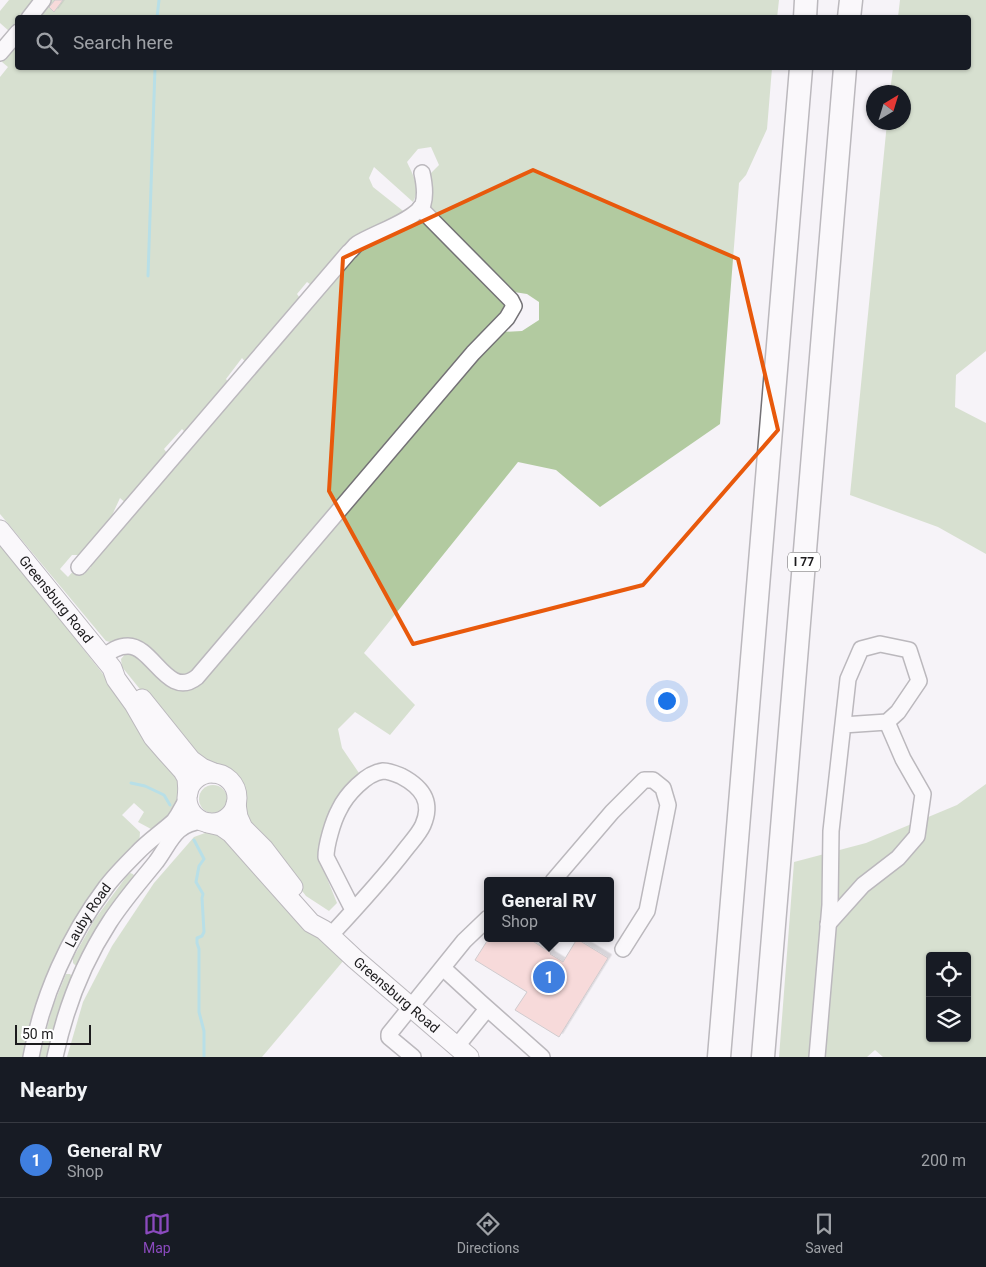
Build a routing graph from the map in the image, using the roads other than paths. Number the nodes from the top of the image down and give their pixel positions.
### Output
1 (43, 0) edge
2 (806, 0) edge
3 (851, 0) edge
4 (31, 15) edge
5 (805, 15) edge
6 (849, 15) edge
7 (801, 70) edge
8 (845, 70) edge
9 (422, 173) dead end
10 (420, 208) junction
11 (0, 530) edge
12 (79, 567) dead end
13 (108, 662) junction
14 (887, 722) junction
15 (843, 725) junction
16 (214, 773) junction
17 (188, 796) junction
18 (236, 804) junction
19 (205, 822) junction
20 (556, 877) edge
21 (353, 910) junction
22 (484, 922) edge
23 (827, 932) junction
24 (327, 933) junction
25 (623, 949) dead end
26 (61, 964) junction
27 (443, 968) junction
28 (82, 974) junction
29 (410, 1007) junction
30 (488, 1009) junction
31 (463, 1052) edge
32 (31, 1057) edge
33 (55, 1057) edge
34 (413, 1057) edge
35 (542, 1057) edge
36 (719, 1057) edge
37 (763, 1057) edge
38 (817, 1057) edge

1 - 4 street
2 - 5 highway
3 - 6 highway
7 - 36 highway
8 - 37 highway, I 77
9 - 10 street
10 - 12 street
10 - 13 street
11 - 13 main road, Greensburg Road
13 - 16 main road, Greensburg Road
13 - 17 main road, Greensburg Road
14 - 15 street
14 - 15 street
14 - 23 street
15 - 23 street
16 - 17 main road
16 - 18 main road
17 - 19 main road
17 - 26 street, Lauby Road
18 - 19 main road
18 - 24 main road, Greensburg Road
19 - 24 main road, Greensburg Road
19 - 28 street, Lauby Road
20 - 25 street
21 - 21 street
21 - 24 street
22 - 27 street
23 - 38 street
24 - 29 main road, Greensburg Road
26 - 28 street
26 - 32 street, Lauby Road
27 - 29 street
27 - 30 street
28 - 33 street, Lauby Road
29 - 31 main road, Greensburg Road
29 - 34 street
30 - 31 street
30 - 35 street

